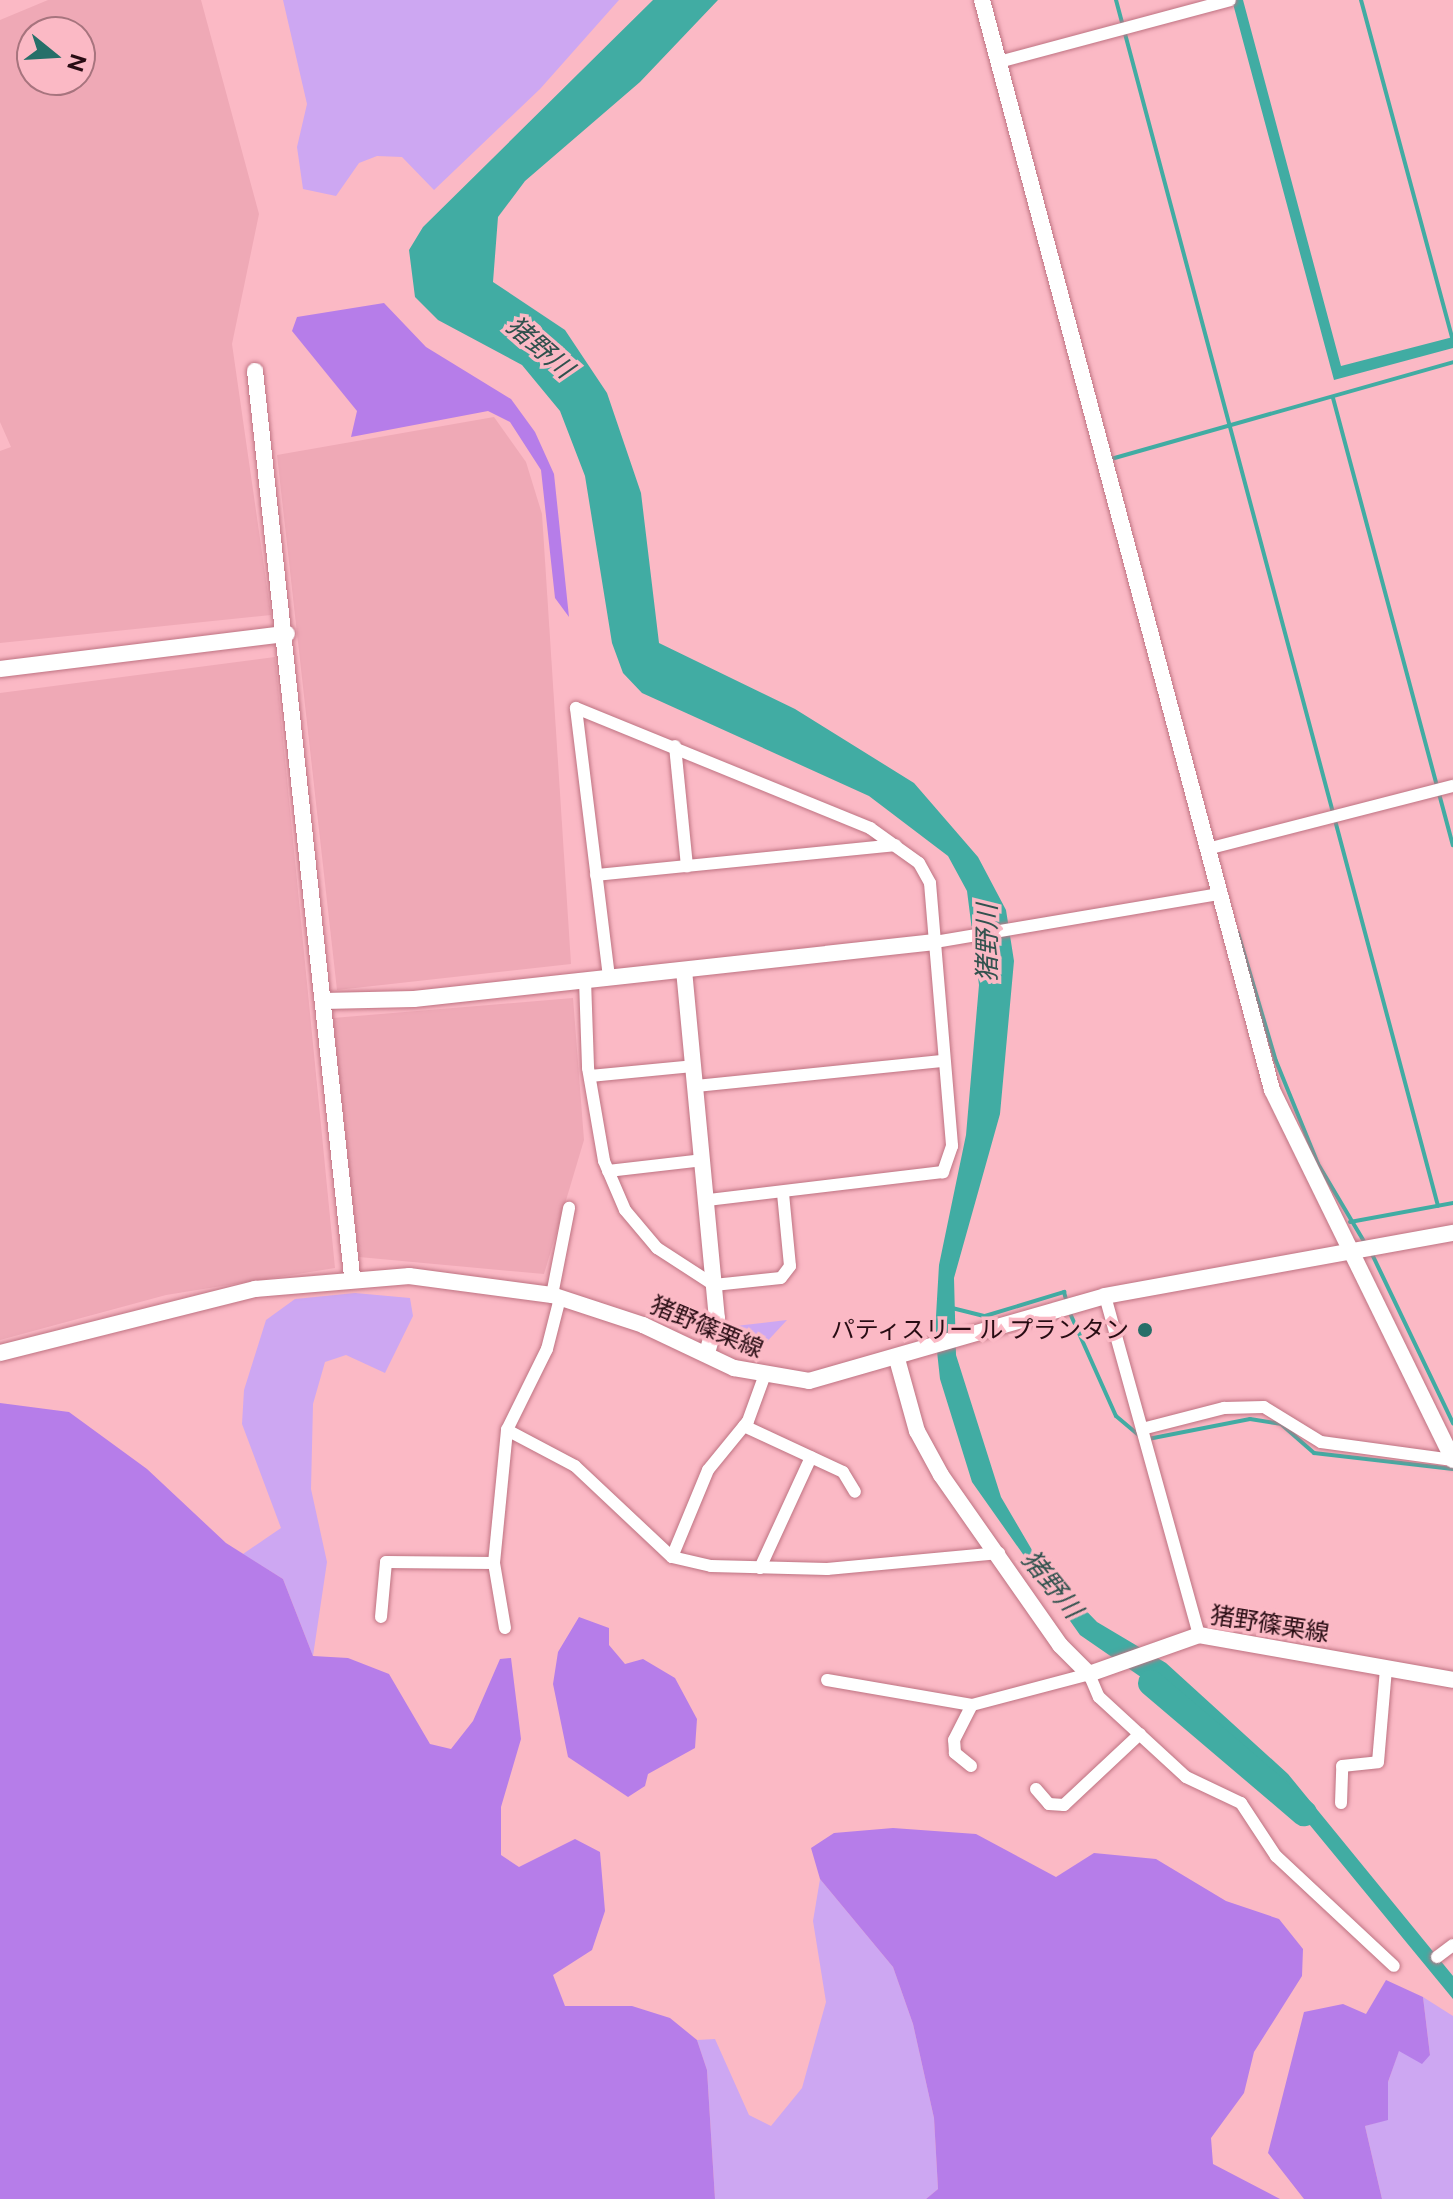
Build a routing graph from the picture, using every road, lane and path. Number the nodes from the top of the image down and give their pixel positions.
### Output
1 (982, 0) edge
2 (1230, 0) edge
3 (999, 62) junction
4 (255, 371) dead end
5 (287, 634) junction
6 (0, 669) edge
7 (675, 746) junction
8 (1453, 786) edge
9 (895, 845) junction
10 (1207, 849) junction
11 (687, 866) junction
12 (596, 875) junction
13 (1218, 894) junction
14 (935, 942) junction
15 (684, 970) junction
16 (609, 977) junction
17 (585, 980) junction
18 (323, 1001) junction
19 (942, 1061) junction
20 (693, 1066) junction
21 (590, 1076) junction
22 (696, 1086) junction
23 (703, 1160) junction
24 (608, 1171) junction
25 (783, 1193) junction
26 (707, 1200) junction
27 (569, 1208) dead end
28 (1453, 1233) edge
29 (1351, 1251) junction
30 (352, 1276) junction
31 (714, 1285) junction
32 (1105, 1296) junction
33 (556, 1297) junction
34 (0, 1353) edge
35 (707, 1354) junction
36 (897, 1359) junction
37 (764, 1377) junction
38 (744, 1426) junction
39 (1142, 1429) junction
40 (507, 1430) junction
41 (811, 1457) junction
42 (1453, 1460) edge
43 (855, 1492) dead end
44 (999, 1553) junction
45 (672, 1557) junction
46 (494, 1563) junction
47 (760, 1568) junction
48 (381, 1617) dead end
49 (505, 1628) dead end
50 (1199, 1635) junction
51 (1386, 1668) junction
52 (1089, 1674) junction
53 (827, 1680) dead end
54 (1453, 1680) edge
55 (972, 1705) junction
56 (1140, 1734) junction
57 (971, 1766) dead end
58 (1036, 1789) dead end
59 (1341, 1803) dead end
60 (1453, 1945) edge
61 (1437, 1957) dead end
62 (1394, 1966) dead end

1 - 3 street
2 - 3 street
3 - 10 street
4 - 5 street
5 - 6 street
5 - 18 street
7 - 9 street
7 - 11 street
7 - 12 street
8 - 10 street
9 - 11 street
9 - 14 street
10 - 13 street
11 - 12 street
12 - 16 street
13 - 14 street
13 - 29 street
14 - 15 street
14 - 19 street
15 - 16 street
15 - 20 street
16 - 17 street
17 - 18 street
17 - 21 street
18 - 30 street
19 - 22 street
19 - 25 street
20 - 21 street
20 - 22 street
21 - 24 street
22 - 23 street
23 - 24 street
23 - 26 street
24 - 31 street
25 - 26 street
25 - 31 street
26 - 31 street
27 - 33 street
28 - 29 street, 猪野篠栗線
29 - 32 street, 猪野篠栗線
29 - 42 street
30 - 33 street, 猪野篠栗線
30 - 34 street, 猪野篠栗線
31 - 35 street
32 - 36 street, 猪野篠栗線
32 - 39 street
33 - 35 street, 猪野篠栗線
33 - 40 street
35 - 37 street, 猪野篠栗線
36 - 37 street, 猪野篠栗線
36 - 44 street
37 - 38 street
38 - 41 street
38 - 45 street
39 - 42 street
39 - 50 street
40 - 45 street
40 - 46 street
41 - 43 street
41 - 47 street
44 - 47 street
44 - 52 street
45 - 47 street
46 - 48 street
46 - 49 street
50 - 51 street, 猪野篠栗線
50 - 52 street, 猪野篠栗線
51 - 54 street, 猪野篠栗線
51 - 59 street
52 - 55 street
52 - 56 street
53 - 55 street
55 - 57 street
56 - 58 street
56 - 62 street
60 - 61 street

